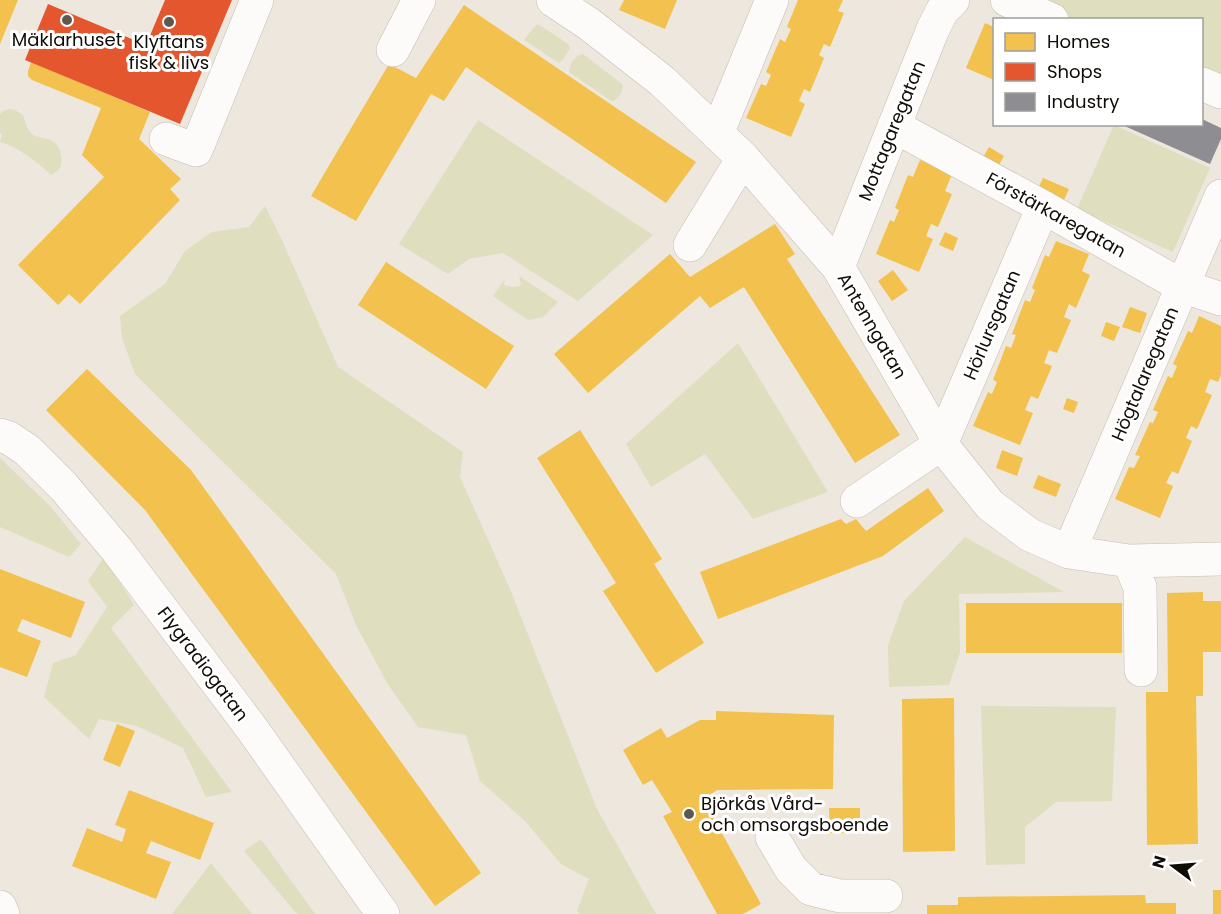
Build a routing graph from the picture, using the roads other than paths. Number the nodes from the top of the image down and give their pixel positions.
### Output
1 (257, 0) edge
2 (418, 0) edge
3 (553, 0) edge
4 (772, 0) edge
5 (953, 0) edge
6 (1007, 0) edge
7 (594, 12) edge
8 (1048, 18) edge
9 (393, 50) dead end
10 (1203, 84) edge
11 (1221, 92) edge
12 (894, 126) junction
13 (717, 134) junction
14 (166, 139) dead end
15 (743, 158) junction
16 (1221, 196) edge
17 (1043, 207) junction
18 (690, 245) dead end
19 (838, 267) junction
20 (1182, 286) junction
21 (1221, 298) edge
22 (0, 435) edge
23 (941, 444) junction
24 (857, 501) dead end
25 (1069, 552) junction
26 (1221, 559) edge
27 (1129, 561) junction
28 (1141, 670) dead end
29 (772, 837) dead end
30 (886, 896) edge
31 (0, 907) edge
32 (3, 914) edge
33 (383, 914) edge

1 - 14 street
2 - 9 street
3 - 7 street, Antenngatan
4 - 13 street
5 - 12 street, Mottagaregatan
6 - 8 street
7 - 13 street, Antenngatan
10 - 11 street
12 - 17 street, Förstärkaregatan
12 - 19 street, Mottagaregatan
13 - 15 street, Antenngatan
15 - 18 street
15 - 19 street, Antenngatan
16 - 20 street, Högtalaregatan
17 - 20 street, Förstärkaregatan
17 - 23 street, Hörlursgatan
19 - 23 street, Antenngatan
20 - 21 street, Förstärkaregatan
20 - 25 street, Högtalaregatan
22 - 33 street, Flygradiogatan
23 - 24 street
23 - 25 street, Antenngatan
25 - 27 street, Antenngatan
26 - 27 street, Antenngatan
27 - 28 street
29 - 30 street
31 - 32 street

